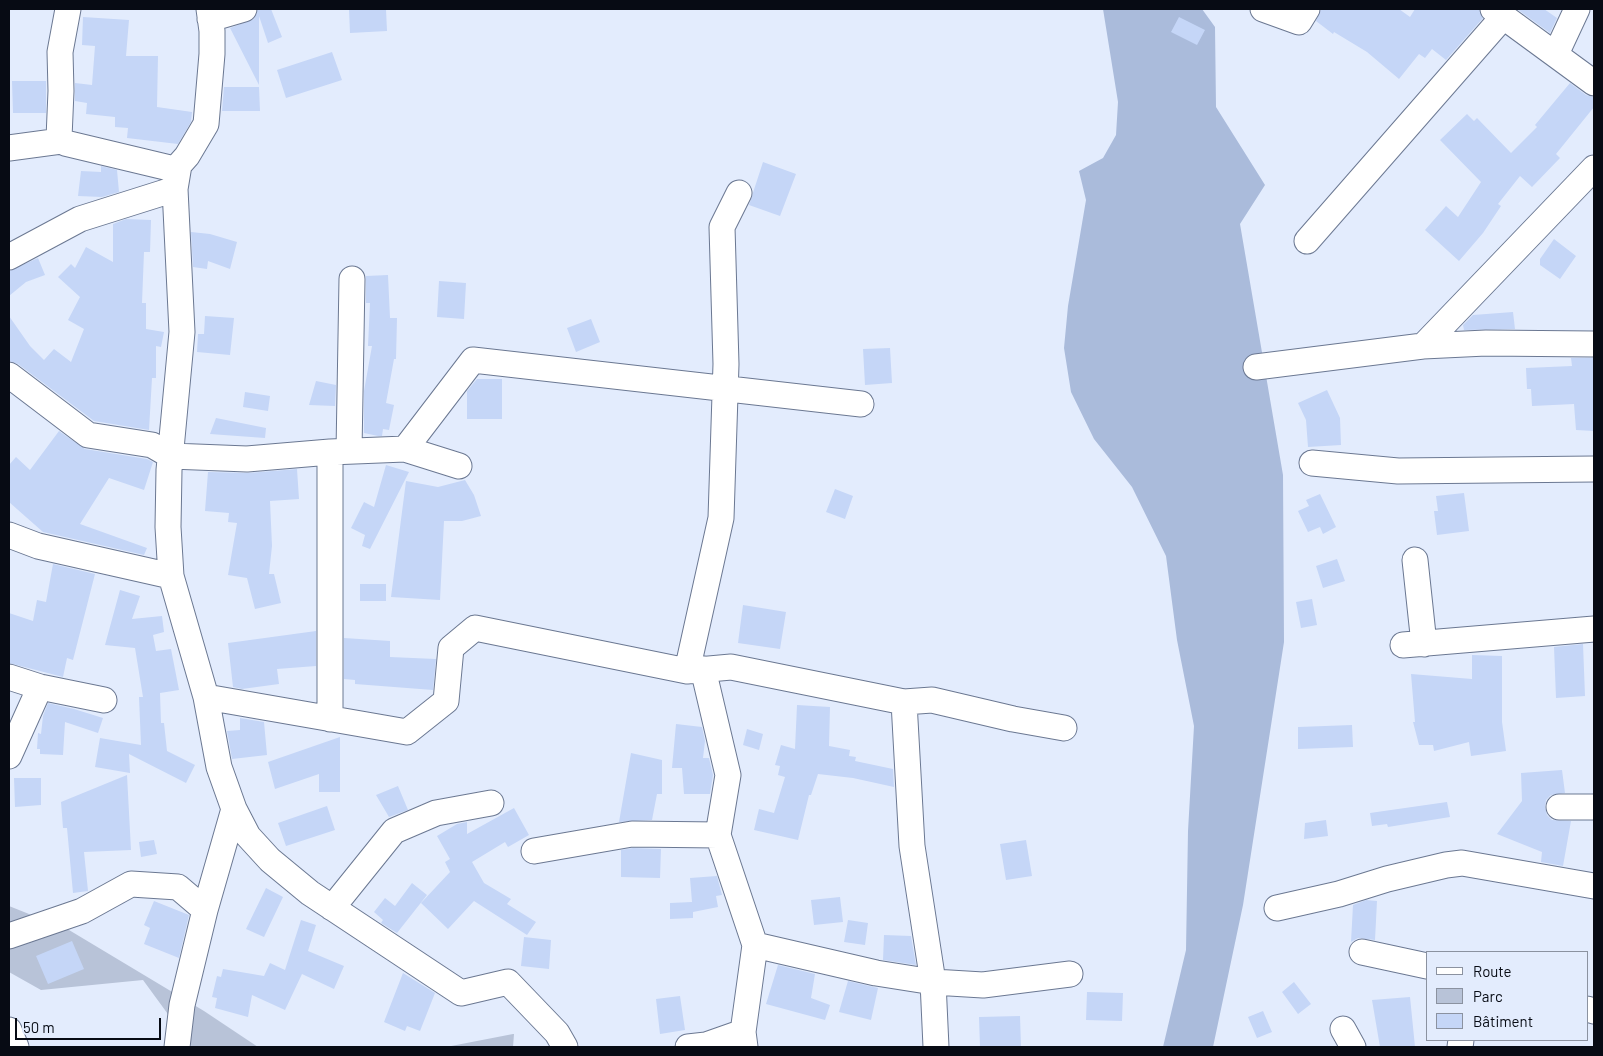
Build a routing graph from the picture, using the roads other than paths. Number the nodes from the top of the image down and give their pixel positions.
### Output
1 (68, 9) edge
2 (244, 9) edge
3 (1263, 9) edge
4 (1307, 9) edge
5 (1578, 9) edge
6 (1498, 13) edge
7 (210, 14) edge
8 (1556, 54) junction
9 (1594, 83) edge
10 (61, 141) junction
11 (9, 148) edge
12 (1594, 168) edge
13 (176, 179) junction
14 (739, 193) dead end
15 (1308, 241) dead end
16 (9, 257) edge
17 (352, 279) dead end
18 (1594, 344) edge
19 (1423, 346) junction
20 (1256, 367) dead end
21 (9, 375) edge
22 (725, 388) junction
23 (861, 404) dead end
24 (405, 449) junction
25 (339, 452) junction
26 (171, 456) junction
27 (1312, 463) dead end
28 (459, 466) dead end
29 (1594, 469) edge
30 (9, 535) edge
31 (1415, 560) dead end
32 (171, 576) junction
33 (1594, 629) edge
34 (695, 670) junction
35 (9, 677) edge
36 (40, 687) junction
37 (206, 697) junction
38 (104, 700) dead end
39 (904, 702) junction
40 (330, 719) junction
41 (1064, 728) dead end
42 (9, 756) edge
43 (491, 803) dead end
44 (1560, 807) dead end
45 (1594, 807) edge
46 (234, 809) junction
47 (718, 835) junction
48 (534, 851) dead end
49 (1594, 886) edge
50 (332, 908) junction
51 (1277, 908) dead end
52 (205, 910) junction
53 (9, 936) edge
54 (754, 944) junction
55 (1362, 952) dead end
56 (1426, 966) edge
57 (1070, 974) dead end
58 (933, 982) junction
59 (9, 1030) edge
60 (744, 1040) edge
61 (16, 1047) edge
62 (177, 1047) edge
63 (565, 1047) edge
64 (688, 1047) edge
65 (936, 1047) edge

1 - 10 street
2 - 7 street
3 - 4 street
5 - 8 street
6 - 8 street
6 - 15 street
7 - 13 street
8 - 9 street
10 - 11 street
10 - 13 street
12 - 19 street
13 - 16 street
13 - 26 street
14 - 22 street
17 - 25 street
18 - 19 street
19 - 20 street
21 - 26 street
22 - 23 street
22 - 24 street
22 - 34 street
24 - 25 street
24 - 28 street
25 - 26 street
25 - 40 street
26 - 32 street
27 - 29 street
30 - 32 street
31 - 33 street
32 - 37 street
34 - 39 street
34 - 40 street
34 - 47 street
35 - 36 street
36 - 38 street
36 - 42 street
37 - 40 street
37 - 46 street
39 - 41 street
39 - 58 street
43 - 50 street
44 - 45 street
46 - 50 street
46 - 52 street
47 - 48 street
47 - 54 street
49 - 51 street
50 - 63 street
52 - 53 street
52 - 62 street
54 - 58 street
54 - 60 street
55 - 56 street
57 - 58 street
58 - 65 street
59 - 61 street
60 - 64 street

